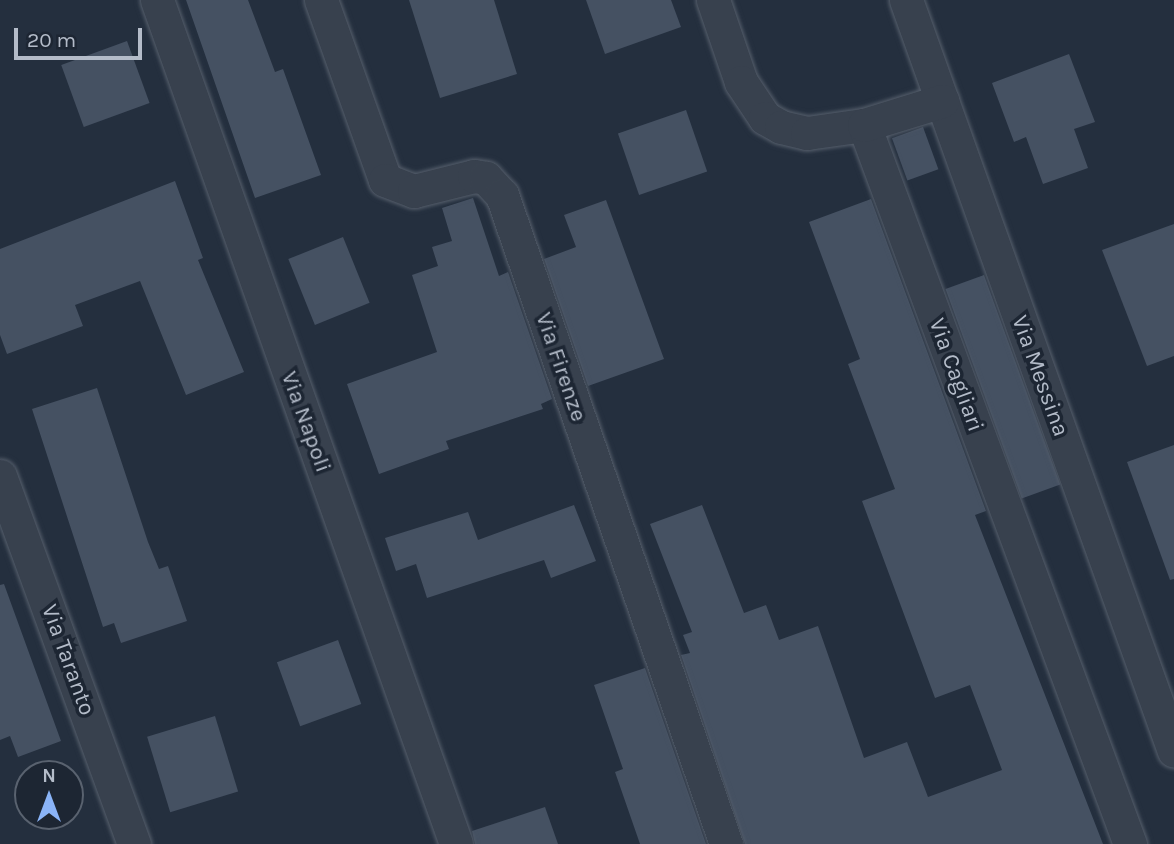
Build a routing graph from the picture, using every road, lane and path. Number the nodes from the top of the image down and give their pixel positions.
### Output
1 (157, 0) edge
2 (321, 0) edge
3 (713, 0) edge
4 (906, 0) edge
5 (942, 100) junction
6 (864, 125) junction
7 (0, 476) edge
8 (1174, 751) edge
9 (134, 844) edge
10 (456, 844) edge
11 (726, 844) edge
12 (1130, 844) edge

1 - 10 street, Via Napoli
2 - 11 street, Via Firenze
3 - 6 street
4 - 5 street, Via Messina
5 - 6 street
5 - 8 street, Via Messina
6 - 12 street, Via Cagliari
7 - 9 street, Via Taranto

